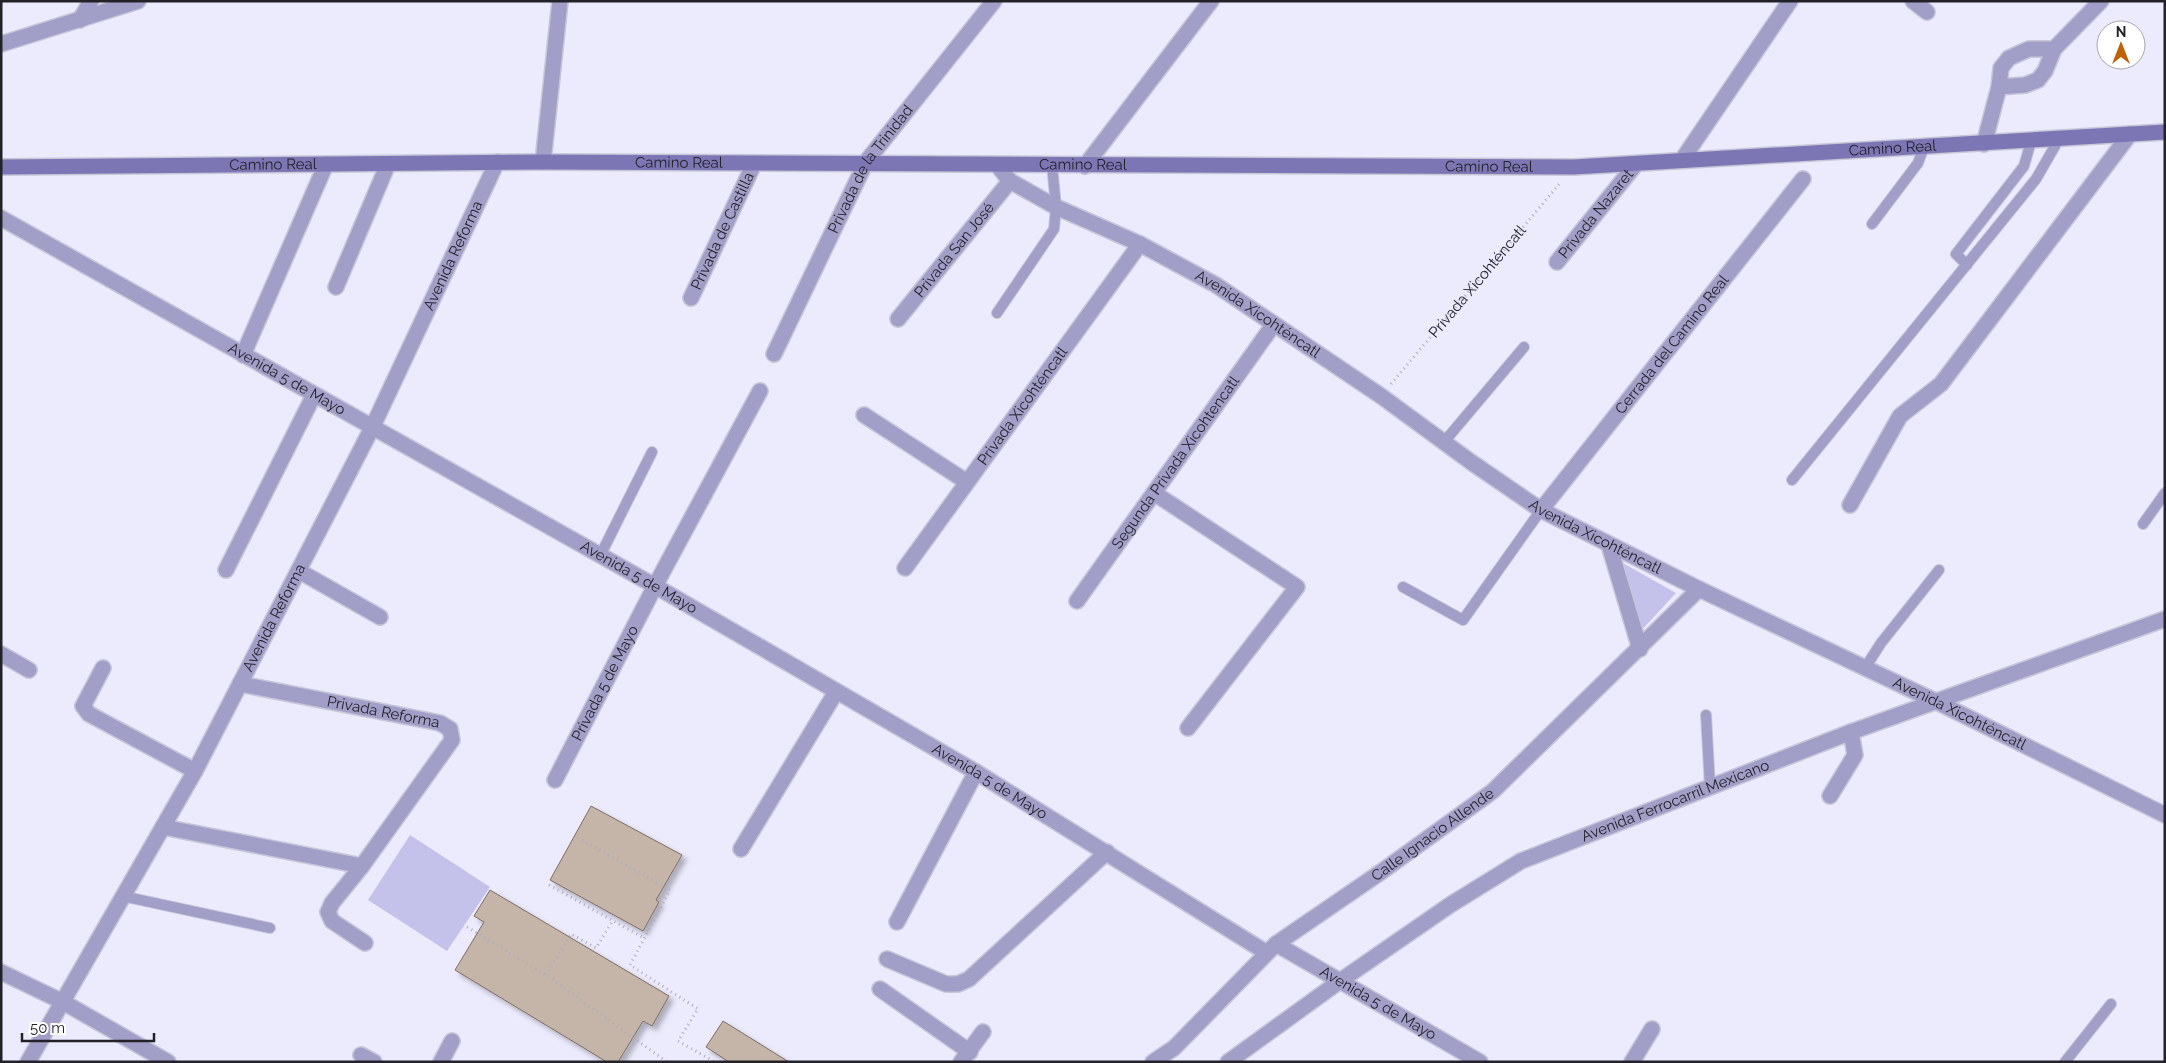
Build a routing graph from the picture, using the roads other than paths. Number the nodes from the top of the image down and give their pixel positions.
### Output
1 (90, 1) edge
2 (138, 1) edge
3 (560, 1) edge
4 (994, 1) edge
5 (1212, 1) edge
6 (1790, 1) edge
7 (1913, 1) edge
8 (2101, 1) edge
9 (1927, 12) dead end
10 (80, 20) junction
11 (1, 44) edge
12 (2054, 49) junction
13 (1998, 87) junction
14 (2165, 132) edge
15 (2130, 134) junction
16 (2059, 139) junction
17 (2031, 141) junction
18 (1984, 144) junction
19 (1924, 147) junction
20 (1682, 160) junction
21 (497, 162) junction
22 (543, 162) junction
23 (866, 162) junction
24 (326, 164) junction
25 (388, 164) junction
26 (754, 164) junction
27 (1636, 164) junction
28 (1052, 165) junction
29 (998, 166) junction
30 (1085, 166) junction
31 (1, 167) edge
32 (1803, 179) dead end
33 (1010, 181) junction
34 (1056, 207) junction
35 (1, 218) edge
36 (1872, 224) dead end
37 (1140, 244) junction
38 (1556, 262) dead end
39 (1967, 265) junction
40 (336, 287) dead end
41 (692, 298) dead end
42 (997, 313) dead end
43 (898, 319) dead end
44 (1274, 324) junction
45 (1524, 346) dead end
46 (774, 354) dead end
47 (243, 355) junction
48 (760, 390) dead end
49 (314, 395) junction
50 (864, 415) dead end
51 (372, 428) junction
52 (1444, 442) junction
53 (652, 452) dead end
54 (1792, 480) dead end
55 (967, 482) junction
56 (1154, 493) junction
57 (2165, 493) edge
58 (1850, 505) dead end
59 (1542, 510) junction
60 (2143, 524) dead end
61 (1609, 545) junction
62 (600, 556) junction
63 (905, 568) dead end
64 (226, 570) dead end
65 (298, 570) junction
66 (1939, 570) dead end
67 (655, 586) junction
68 (1403, 587) dead end
69 (1699, 589) junction
70 (1077, 601) dead end
71 (380, 618) dead end
72 (2165, 619) edge
73 (1640, 649) junction
74 (1, 654) edge
75 (103, 668) dead end
76 (1865, 668) junction
77 (29, 670) dead end
78 (240, 684) junction
79 (836, 692) junction
80 (1935, 702) junction
81 (1706, 715) dead end
82 (1188, 728) dead end
83 (1851, 732) junction
84 (195, 771) junction
85 (976, 772) junction
86 (555, 780) dead end
87 (1710, 787) junction
88 (1830, 796) dead end
89 (2165, 815) edge
90 (163, 827) junction
91 (741, 849) dead end
92 (1107, 852) junction
93 (362, 866) junction
94 (122, 896) junction
95 (897, 922) dead end
96 (270, 928) dead end
97 (365, 943) dead end
98 (1272, 948) junction
99 (887, 959) dead end
100 (1, 972) edge
101 (1340, 981) junction
102 (880, 989) dead end
103 (63, 1002) junction
104 (2111, 1004) dead end
105 (1652, 1029) dead end
106 (983, 1032) dead end
107 (452, 1041) dead end
108 (966, 1057) edge
109 (28, 1062) edge
110 (168, 1062) edge
111 (441, 1062) edge
112 (1153, 1062) edge
113 (1228, 1062) edge
114 (1480, 1062) edge
115 (1632, 1062) edge
116 (2065, 1062) edge

1 - 10 street
2 - 10 street
3 - 22 street
4 - 23 street, Privada de la Trinidad
5 - 30 street
6 - 20 street
7 - 9 street
8 - 12 street
10 - 11 street
12 - 13 street
12 - 13 street
13 - 18 street
14 - 15 main road, Camino Real
15 - 16 main road, Camino Real
15 - 58 street
16 - 17 main road, Camino Real
16 - 39 lane
17 - 18 main road, Camino Real
17 - 39 lane
18 - 19 main road, Camino Real
19 - 20 main road, Camino Real
19 - 36 lane
20 - 27 main road, Camino Real
21 - 22 main road, Camino Real
21 - 25 main road, Camino Real
21 - 51 street, Avenida Reforma
22 - 26 main road, Camino Real
23 - 26 main road, Camino Real
23 - 29 main road, Camino Real
23 - 46 street, Privada de la Trinidad
24 - 25 main road, Camino Real
24 - 31 main road, Camino Real
24 - 47 street
25 - 40 street
26 - 41 street, Privada de Castilla
27 - 30 main road, Camino Real
27 - 38 street, Privada Nazaret
28 - 29 main road, Camino Real
28 - 30 main road, Camino Real
28 - 34 lane
29 - 33 street, Avenida Xicohténcatl
32 - 59 street, Cerrada del Camino Real
33 - 34 street, Avenida Xicohténcatl
33 - 43 street, Privada San José
34 - 37 street, Avenida Xicohténcatl
34 - 42 lane
35 - 47 street, Avenida 5 de Mayo
37 - 44 street, Avenida Xicohténcatl
37 - 55 street, Privada Xicohténcatl
39 - 54 lane
44 - 52 street, Avenida Xicohténcatl
44 - 56 street, Segunda Privada Xicohtencatl
45 - 52 lane
47 - 49 street, Avenida 5 de Mayo
48 - 67 street, Privada 5 de Mayo
49 - 51 street, Avenida 5 de Mayo
49 - 64 street
50 - 55 street
51 - 62 street, Avenida 5 de Mayo
51 - 65 street, Avenida Reforma
52 - 59 street, Avenida Xicohténcatl
53 - 62 lane
55 - 63 street, Privada Xicohténcatl
56 - 70 street, Segunda Privada Xicohtencatl
56 - 82 street
57 - 60 lane
59 - 61 street, Avenida Xicohténcatl
59 - 68 lane
61 - 69 street, Avenida Xicohténcatl
61 - 73 street
62 - 67 street, Avenida 5 de Mayo
65 - 71 street
65 - 78 street, Avenida Reforma
66 - 76 lane
67 - 79 street, Avenida 5 de Mayo
67 - 86 street, Privada 5 de Mayo
69 - 73 street, Calle Ignacio Allende
69 - 76 street, Avenida Xicohténcatl
72 - 80 street, Avenida Ferrocarril Mexicano
73 - 98 street, Calle Ignacio Allende
74 - 77 street
75 - 84 street
76 - 80 street, Avenida Xicohténcatl
78 - 84 street, Avenida Reforma
78 - 93 street, Privada Reforma
79 - 85 street, Avenida 5 de Mayo
79 - 91 street
80 - 83 street, Avenida Ferrocarril Mexicano
80 - 89 street, Avenida Xicohténcatl
81 - 87 lane
83 - 87 street, Avenida Ferrocarril Mexicano
83 - 88 street
84 - 90 street, Avenida Reforma
85 - 92 street, Avenida 5 de Mayo
85 - 95 street
87 - 101 street, Avenida Ferrocarril Mexicano
90 - 93 street
90 - 94 street, Avenida Reforma
92 - 98 street, Avenida 5 de Mayo
92 - 99 street
93 - 97 street, Privada Reforma
94 - 96 lane
94 - 103 street, Avenida Reforma
98 - 101 street, Avenida 5 de Mayo
98 - 112 street, Calle Ignacio Allende
100 - 103 street
101 - 113 street, Avenida Ferrocarril Mexicano
101 - 114 street, Avenida 5 de Mayo
102 - 108 street
103 - 109 street, Avenida Reforma
103 - 110 street
104 - 116 lane
105 - 115 street
106 - 108 street
107 - 111 street

